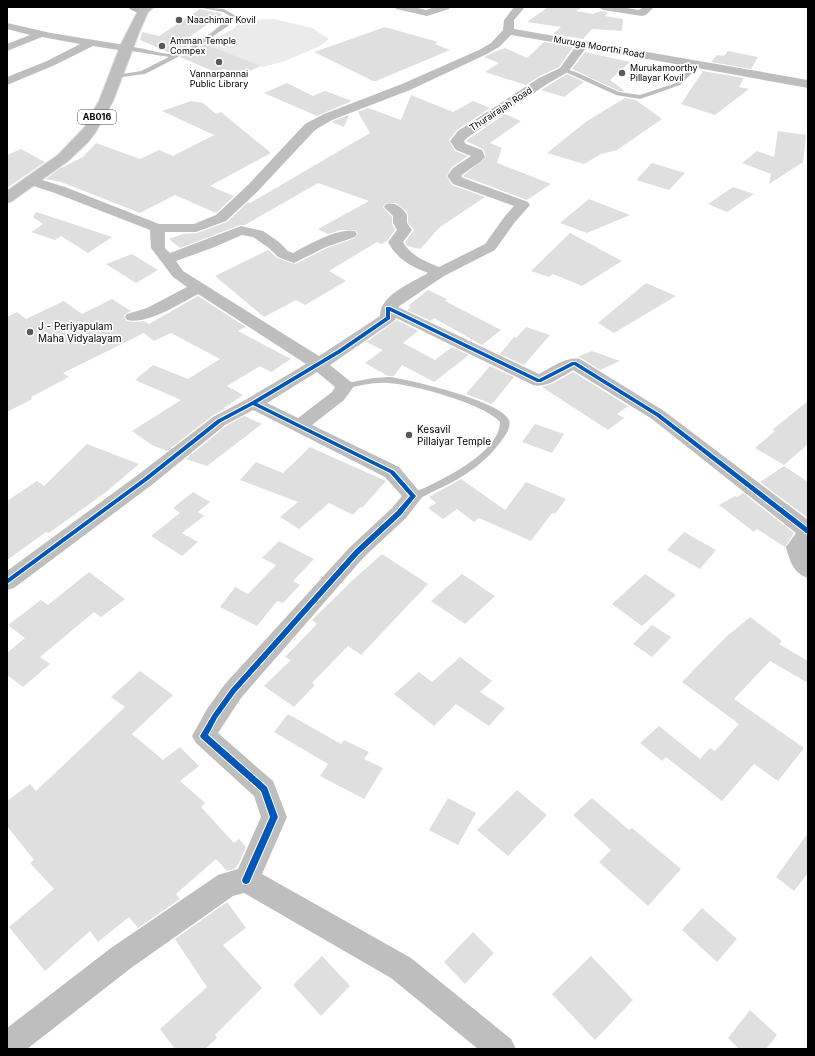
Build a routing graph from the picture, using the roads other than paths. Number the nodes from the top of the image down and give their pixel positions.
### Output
1 (200, 7) edge
2 (400, 7) edge
3 (445, 7) edge
4 (520, 7) edge
5 (603, 7) edge
6 (649, 7) edge
7 (141, 8) edge
8 (7, 26) edge
9 (508, 31) junction
10 (41, 34) junction
11 (91, 43) junction
12 (584, 44) junction
13 (7, 48) edge
14 (125, 48) junction
15 (175, 56) junction
16 (698, 64) junction
17 (564, 70) junction
18 (116, 77) junction
19 (7, 81) edge
20 (808, 84) edge
21 (32, 181) junction
22 (7, 198) edge
23 (391, 207) dead end
24 (157, 228) junction
25 (350, 234) dead end
26 (167, 259) junction
27 (439, 273) junction
28 (199, 287) junction
29 (388, 308) junction
30 (133, 317) dead end
31 (317, 364) junction
32 (345, 386) junction
33 (253, 403) junction
34 (299, 426) junction
35 (413, 496) junction
36 (808, 532) edge
37 (808, 570) edge
38 (7, 582) edge
39 (246, 880) junction
40 (7, 1046) edge
41 (501, 1049) edge

1 - 15 lane
2 - 3 street
4 - 9 street
5 - 6 street
7 - 14 main road, AB016
8 - 10 street
9 - 12 street, Muruga Moorthi Road
9 - 24 street
10 - 11 street
10 - 13 street
11 - 14 street
11 - 19 street
12 - 16 street, Muruga Moorthi Road
12 - 17 street
14 - 15 lane
14 - 18 main road, AB016
15 - 18 lane
16 - 17 lane
16 - 20 street, Muruga Moorthi Road
17 - 27 street, Thurairajah Road
18 - 21 main road, AB016
21 - 22 main road, AB016
21 - 24 street
23 - 27 street
24 - 26 street
25 - 26 street
26 - 28 street
27 - 29 street, Thurairajah Road
28 - 30 street
28 - 31 street
29 - 31 street
29 - 36 street
31 - 32 street
31 - 33 street
32 - 34 street
32 - 35 lane
33 - 34 street
33 - 38 street
34 - 35 street
35 - 39 street
36 - 37 street
39 - 40 street
39 - 41 street

